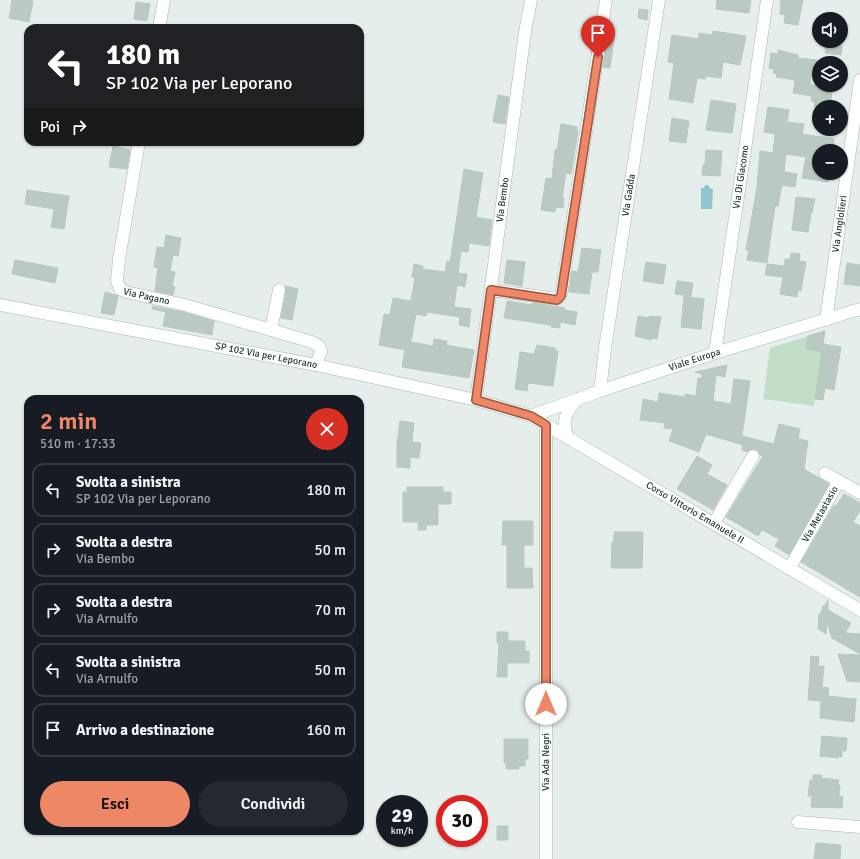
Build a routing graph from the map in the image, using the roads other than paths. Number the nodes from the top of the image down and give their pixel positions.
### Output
1 (164, 0) edge
2 (531, 0) edge
3 (606, 0) edge
4 (659, 0) edge
5 (766, 0) edge
6 (160, 24) edge
7 (860, 80) edge
8 (137, 146) edge
9 (279, 290) dead end
10 (491, 290) junction
11 (0, 305) edge
12 (860, 309) edge
13 (826, 320) junction
14 (271, 330) junction
15 (715, 353) junction
16 (316, 365) junction
17 (600, 391) junction
18 (476, 400) junction
19 (577, 400) junction
20 (531, 416) junction
21 (546, 425) junction
22 (569, 439) junction
23 (754, 456) dead end
24 (825, 473) dead end
25 (839, 481) junction
26 (860, 493) edge
27 (714, 523) junction
28 (789, 568) junction
29 (860, 610) edge
30 (798, 822) dead end
31 (860, 827) edge
32 (546, 859) edge

1 - 6 street
2 - 10 street, Via Bembo
3 - 10 street
4 - 17 street, Via Gadda
5 - 15 street, Via Di Giacomo
7 - 13 street, Via Angiolieri
8 - 14 street, Via Pagano
9 - 14 street
10 - 18 street, Via Bembo
11 - 16 street, SP 102 Via per Leporano
12 - 13 street, Viale Europa
13 - 15 street, Viale Europa
14 - 16 street, Via Pagano
15 - 17 street, Viale Europa
16 - 18 street, SP 102 Via per Leporano
17 - 19 street, Viale Europa
18 - 20 street, SP 102 Via per Leporano
19 - 20 street, Viale Europa
19 - 22 street
20 - 21 street, Corso Vittorio Emanuele II
21 - 22 street, Corso Vittorio Emanuele II
21 - 32 street, Via Ada Negri
22 - 27 street, Corso Vittorio Emanuele II
23 - 27 street
24 - 25 street
25 - 26 street, Via Metastasio
25 - 28 street, Via Metastasio
27 - 28 street, Corso Vittorio Emanuele II
28 - 29 street, Corso Vittorio Emanuele II
30 - 31 street

